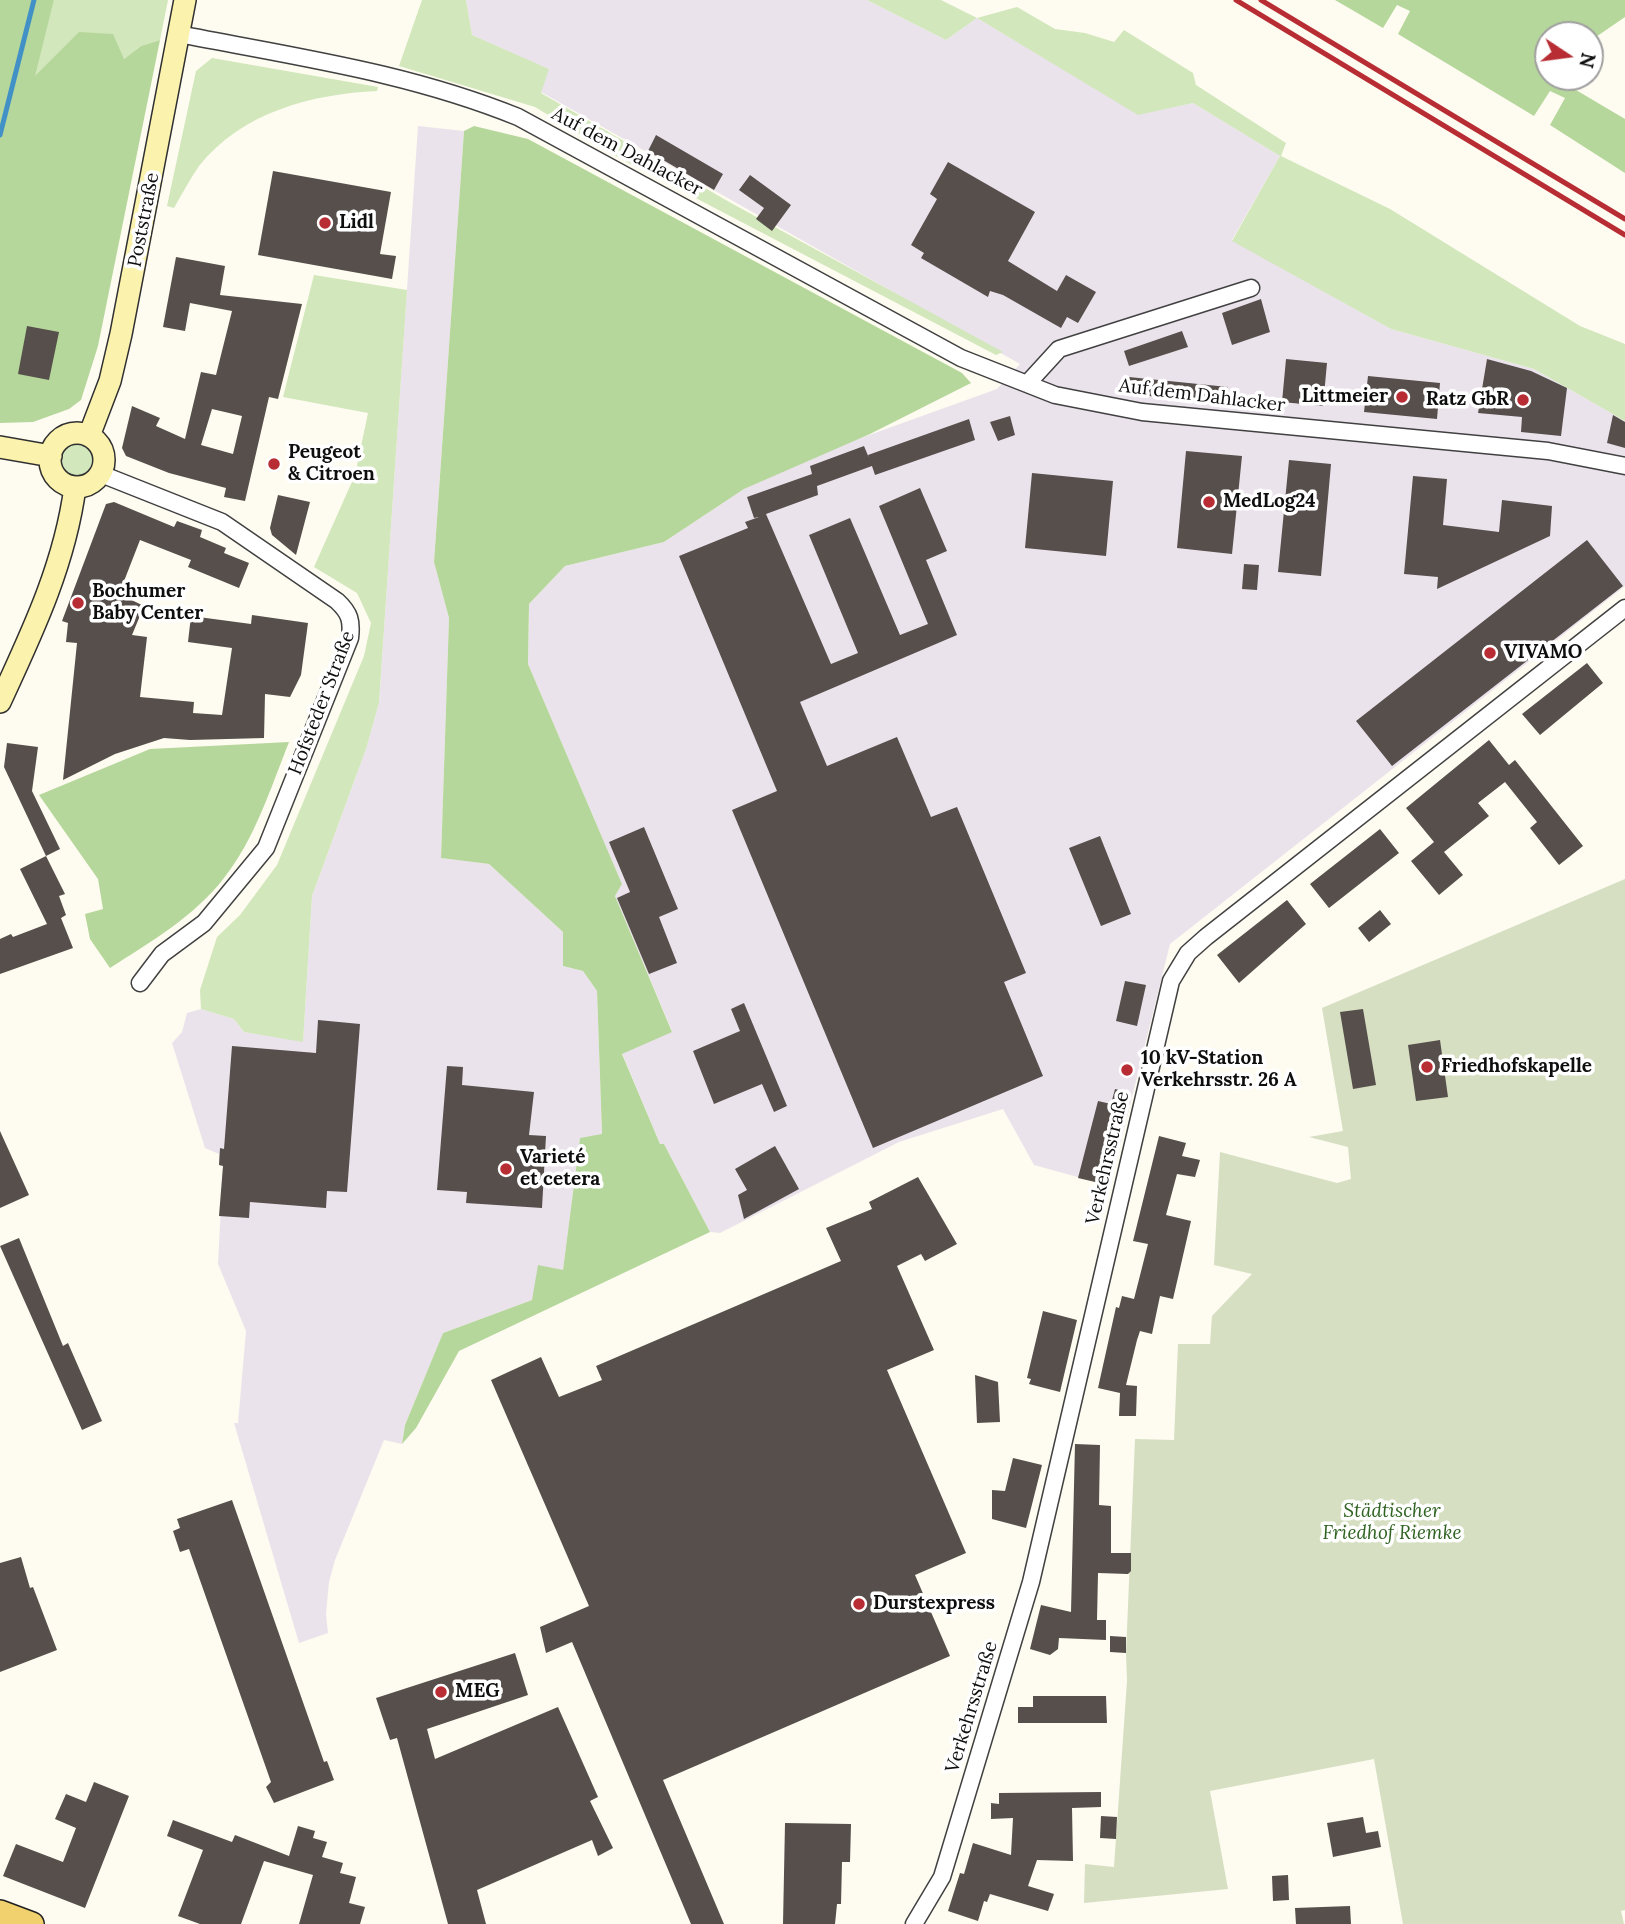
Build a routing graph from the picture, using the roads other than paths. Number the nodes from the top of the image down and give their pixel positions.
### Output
1 (186, 0) edge
2 (179, 34) junction
3 (1251, 288) dead end
4 (1027, 384) junction
5 (89, 436) junction
6 (0, 447) edge
7 (51, 456) junction
8 (1625, 466) edge
9 (101, 474) junction
10 (75, 487) junction
11 (1625, 608) edge
12 (0, 702) edge
13 (140, 983) dead end
14 (0, 1912) edge
15 (920, 1920) edge
16 (32, 1924) edge

1 - 2 street, Poststraße
2 - 4 street, Auf dem Dahlacker
2 - 5 street, Poststraße
3 - 4 street
4 - 8 street, Auf dem Dahlacker
5 - 7 street
5 - 9 street
6 - 7 street
7 - 10 street
9 - 10 street
9 - 13 street, Hofsteder Straße
10 - 12 street
11 - 15 street, Verkehrsstraße
14 - 16 main road

